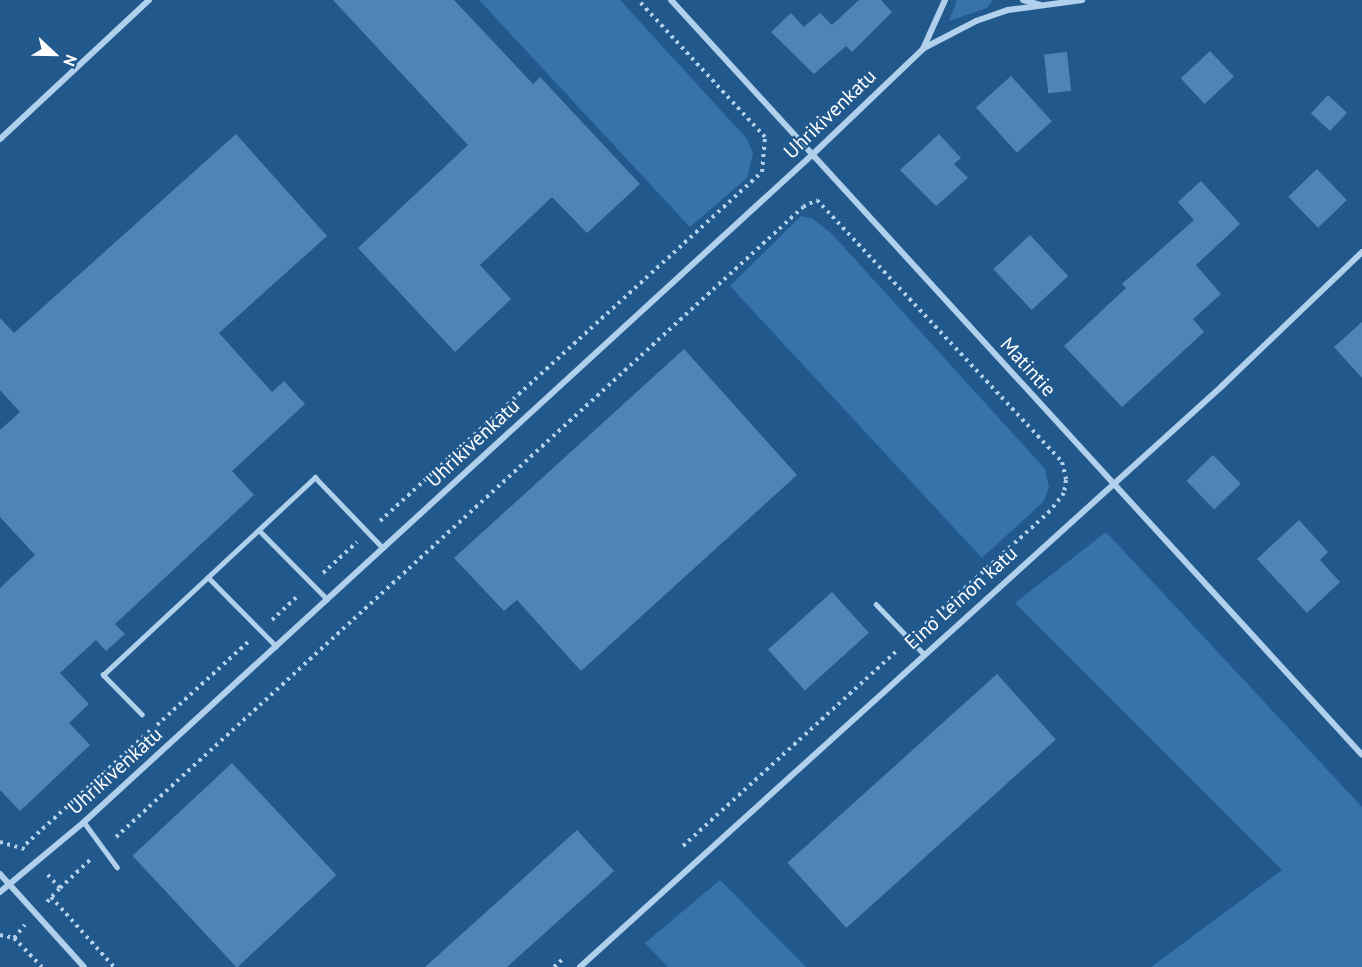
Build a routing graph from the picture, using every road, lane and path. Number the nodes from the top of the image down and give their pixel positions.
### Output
1 (149, 0) edge
2 (638, 0) edge
3 (671, 0) edge
4 (945, 0) edge
5 (1023, 0) edge
6 (1082, 0) edge
7 (1042, 6) junction
8 (923, 49) junction
9 (0, 139) edge
10 (812, 155) junction
11 (1362, 252) edge
12 (1112, 483) junction
13 (259, 530) junction
14 (367, 532) junction
15 (383, 548) junction
16 (208, 577) junction
17 (312, 584) junction
18 (327, 599) junction
19 (876, 604) dead end
20 (261, 630) junction
21 (910, 638) junction
22 (276, 646) junction
23 (924, 654) junction
24 (142, 715) dead end
25 (1362, 755) edge
26 (84, 822) junction
27 (23, 847) dead end
28 (104, 848) junction
29 (682, 848) dead end
30 (117, 867) dead end
31 (0, 874) edge
32 (10, 885) junction
33 (60, 888) dead end
34 (0, 892) edge
35 (51, 897) dead end
36 (0, 935) edge
37 (570, 951) dead end
38 (42, 967) edge
39 (84, 967) edge
40 (114, 967) edge
41 (554, 967) edge
42 (580, 967) edge

1 - 9 street
2 - 14 path
3 - 10 street, Matintie
4 - 8 street, Uhrikivenkatu
5 - 7 street
6 - 7 street
7 - 8 street
8 - 10 street, Uhrikivenkatu
10 - 12 street, Matintie
10 - 15 street, Uhrikivenkatu
11 - 12 street, Eino Leinon katu
12 - 23 street, Eino Leinon katu
12 - 25 street, Matintie
13 - 14 lane
13 - 16 lane
13 - 17 lane
14 - 15 lane
14 - 17 path
15 - 18 street, Uhrikivenkatu
16 - 20 lane
16 - 24 lane
17 - 18 lane
17 - 20 path
18 - 22 street, Uhrikivenkatu
19 - 21 lane
20 - 22 lane
20 - 27 path
21 - 23 lane
21 - 28 path
21 - 29 path
22 - 26 street, Uhrikivenkatu
23 - 42 street, Eino Leinon katu
26 - 28 lane
26 - 32 street, Uhrikivenkatu
28 - 30 lane
28 - 33 path
31 - 32 street
32 - 34 street, Uhrikivenkatu
32 - 39 street
35 - 40 path
36 - 38 path
37 - 41 path

